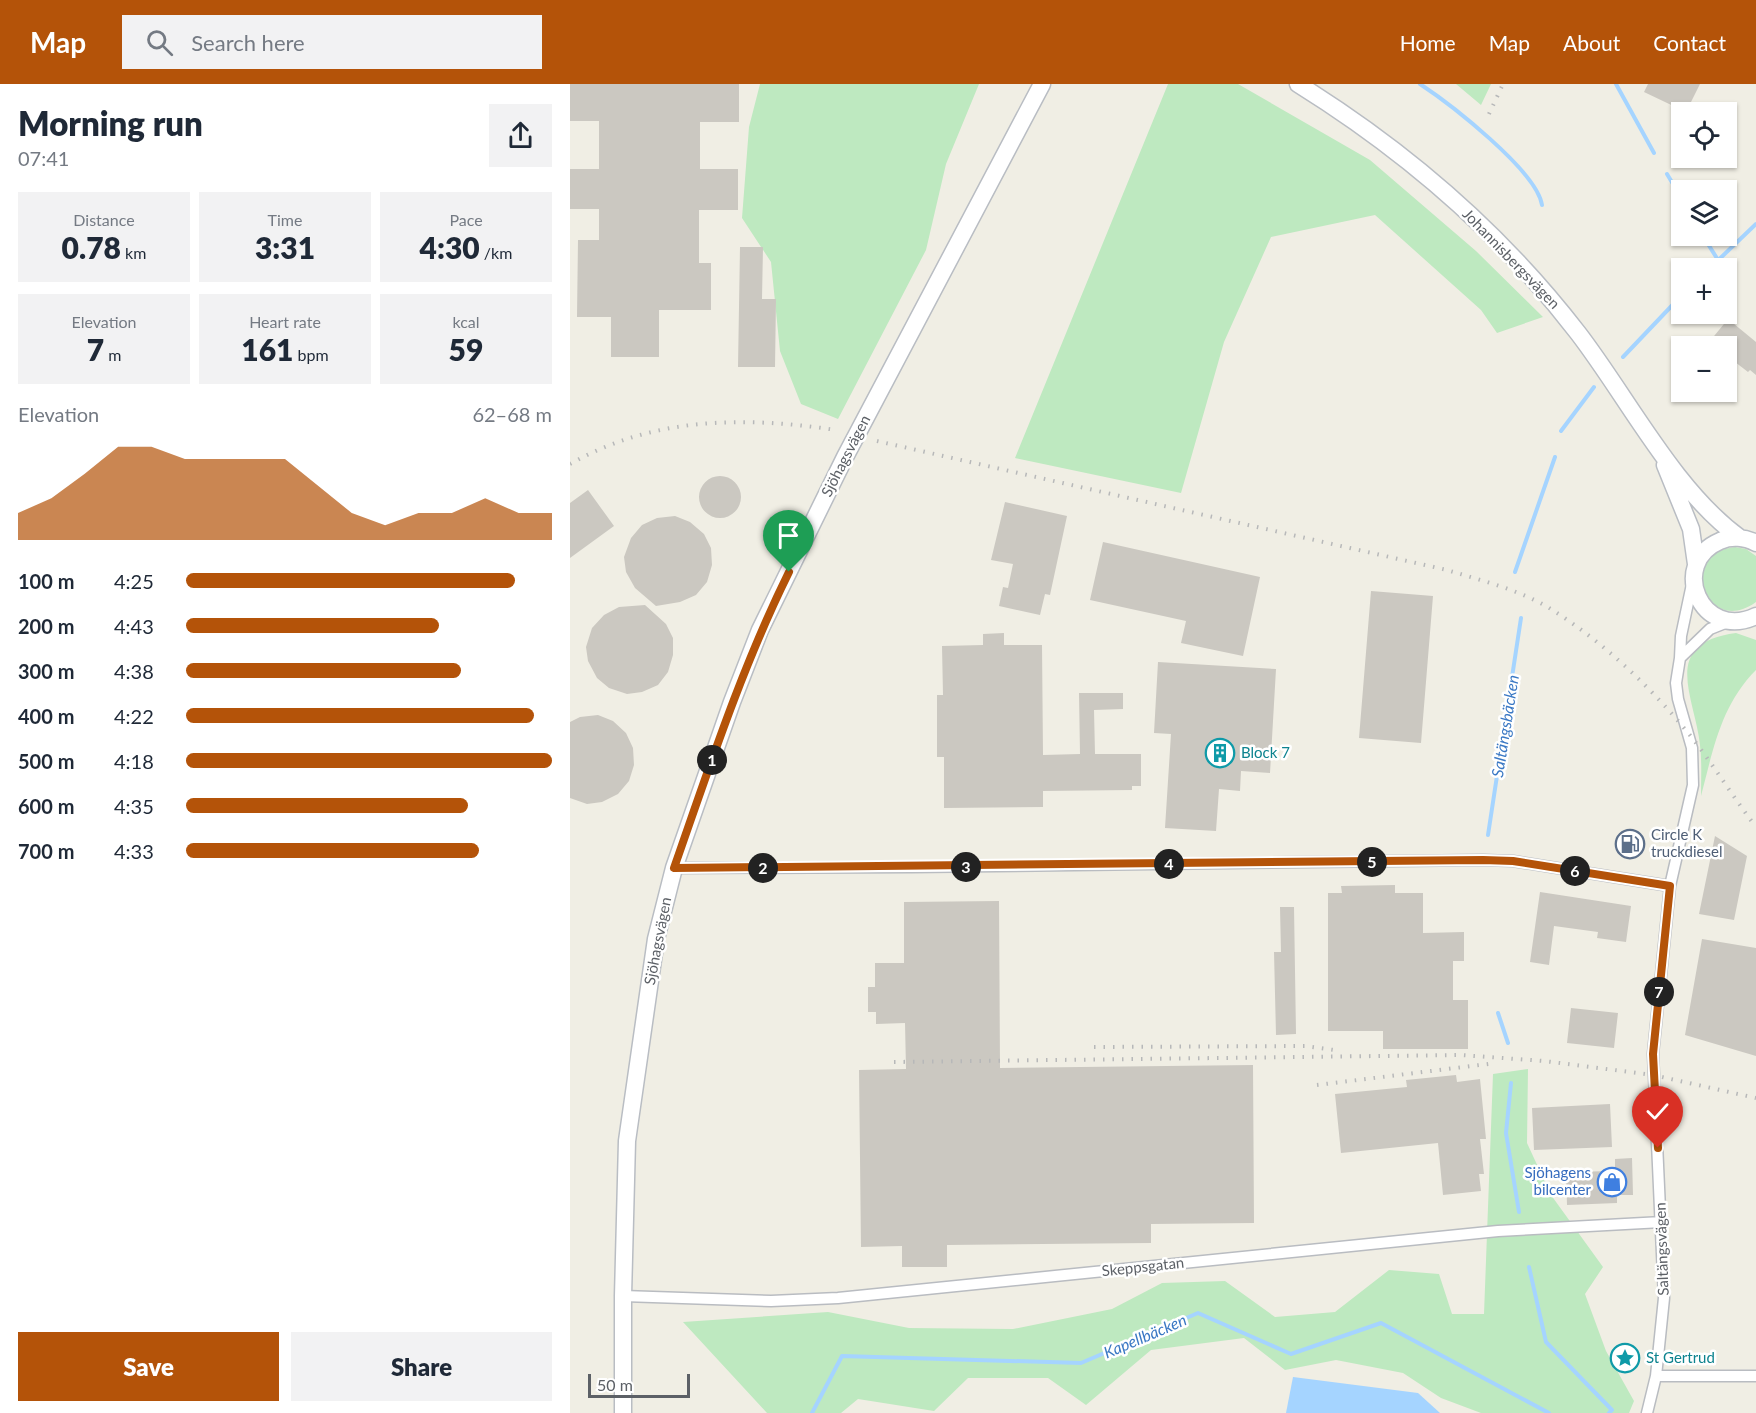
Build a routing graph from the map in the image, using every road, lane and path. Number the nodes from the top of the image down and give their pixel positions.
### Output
1 (1042, 84) edge
2 (1298, 84) edge
3 (1659, 449) junction
4 (1748, 540) edge
5 (1695, 570) junction
6 (1756, 616) edge
7 (1733, 621) junction
8 (1756, 631) edge
9 (1680, 658) junction
10 (674, 868) junction
11 (1670, 886) junction
12 (1662, 1221) junction
13 (623, 1296) junction
14 (1656, 1376) junction
15 (1756, 1376) edge
16 (624, 1413) edge
17 (1647, 1413) edge

1 - 10 main road, Sjöhagsvägen
2 - 3 main road, Johannisbergsvägen
3 - 4 main road, Johannisbergsvägen
3 - 5 main road, Johannisbergsvägen
4 - 5 main road
5 - 7 main road, Johannisbergsvägen
5 - 9 street, Saltängsvägen
6 - 7 main road
7 - 8 main road
7 - 9 street
9 - 11 street, Saltängsvägen
10 - 11 street
10 - 13 main road, Sjöhagsvägen
11 - 12 street, Saltängsvägen
12 - 13 street, Skeppsgatan
12 - 14 street, Saltängsvägen
13 - 16 main road, Sjöhagsvägen
14 - 15 street
14 - 17 street, Saltängsvägen

